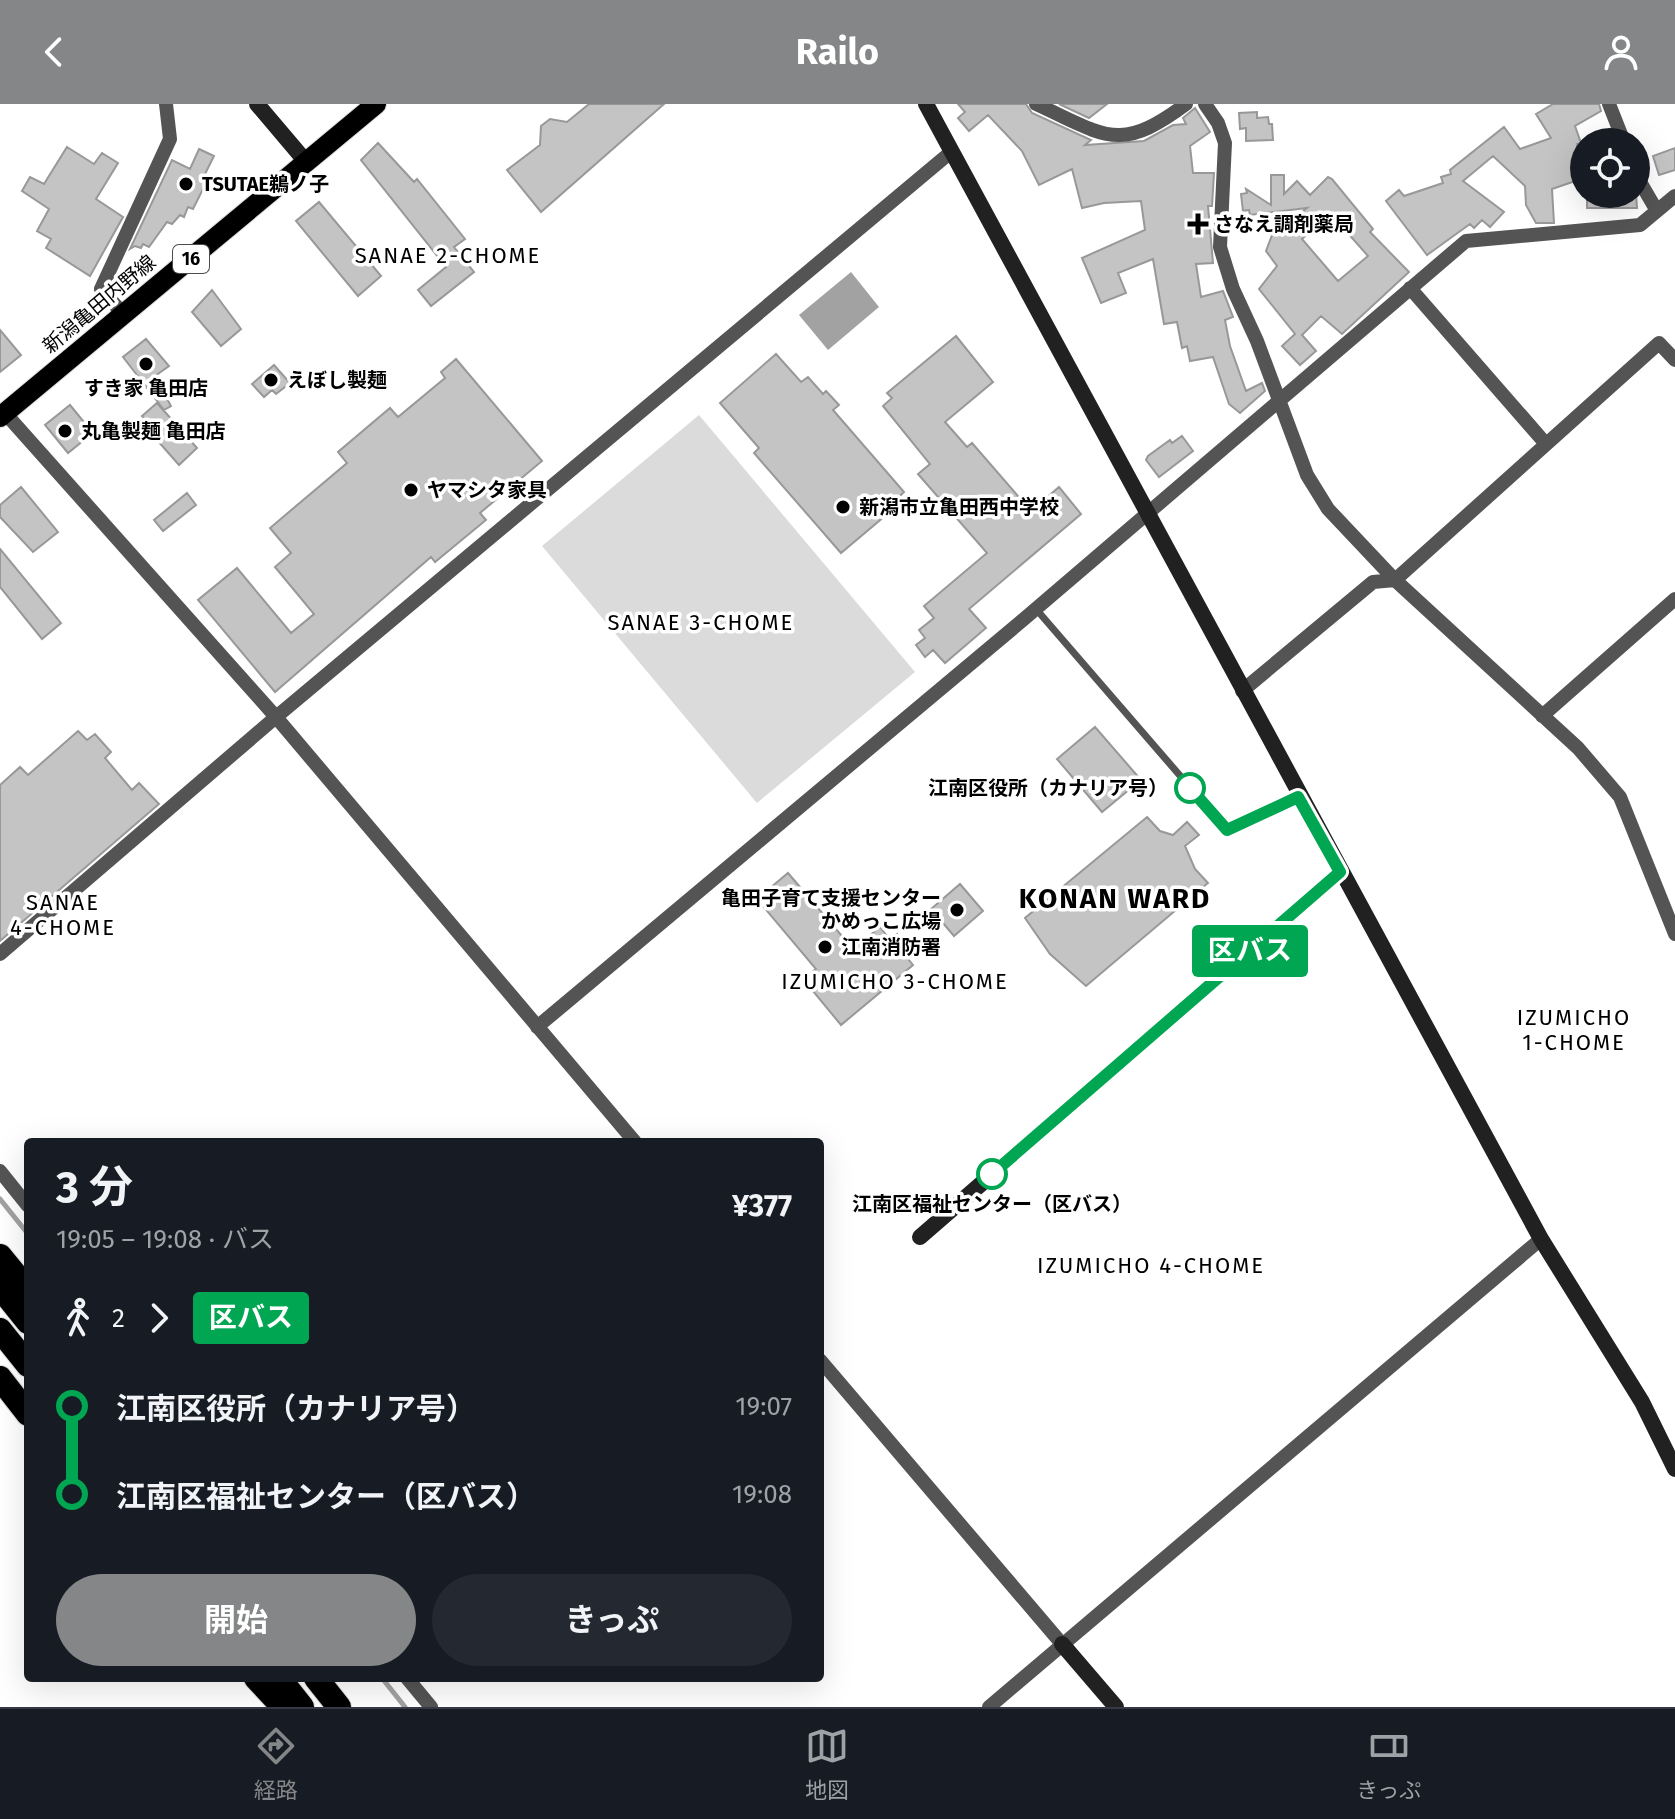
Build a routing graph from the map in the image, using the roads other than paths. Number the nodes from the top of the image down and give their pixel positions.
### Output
1 (166, 104) edge
2 (257, 104) edge
3 (376, 104) edge
4 (926, 104) edge
5 (1036, 104) edge
6 (1186, 104) edge
7 (1205, 104) edge
8 (1609, 104) edge
9 (1618, 128) edge
10 (951, 152) junction
11 (307, 163) junction
12 (1675, 196) edge
13 (1650, 199) edge
14 (1657, 211) junction
15 (1410, 288) junction
16 (124, 315) junction
17 (1675, 360) edge
18 (1278, 399) junction
19 (3, 415) edge
20 (1546, 444) junction
21 (1149, 513) junction
22 (1395, 580) junction
23 (1675, 599) edge
24 (1036, 609) junction
25 (1242, 691) junction
26 (1542, 716) junction
27 (276, 717) junction
28 (1298, 797) junction
29 (1340, 872) junction
30 (1675, 934) edge
31 (0, 954) edge
32 (537, 1027) junction
33 (632, 1138) edge
34 (0, 1171) edge
35 (24, 1201) edge
36 (920, 1237) dead end
37 (1541, 1239) junction
38 (0, 1256) edge
39 (24, 1285) edge
40 (0, 1287) edge
41 (24, 1317) edge
42 (0, 1330) edge
43 (24, 1360) edge
44 (824, 1365) edge
45 (0, 1378) edge
46 (24, 1409) edge
47 (1675, 1469) edge
48 (1062, 1644) junction
49 (260, 1682) edge
50 (282, 1682) edge
51 (319, 1682) edge
52 (410, 1682) edge
53 (283, 1707) edge
54 (302, 1707) edge
55 (339, 1707) edge
56 (431, 1707) edge
57 (989, 1707) edge
58 (1116, 1707) edge

1 - 16 street
2 - 11 street
3 - 11 main road, 新潟亀田内野線 / 16
4 - 10 street
5 - 6 street
7 - 18 street
8 - 9 street
10 - 21 street
10 - 27 street
11 - 16 main road, 新潟亀田内野線 / 16
12 - 14 street
13 - 14 street
14 - 15 street
15 - 18 street
15 - 20 street
16 - 19 main road, 新潟亀田内野線 / 16
17 - 20 street
18 - 21 street
18 - 22 street
19 - 27 street
20 - 22 street
21 - 24 street
21 - 25 street
22 - 25 street
22 - 26 street
23 - 26 street
24 - 28 lane
24 - 32 street
25 - 28 street
26 - 30 street
27 - 31 street
27 - 32 street
28 - 29 street
29 - 36 street
29 - 37 street
32 - 33 street
34 - 35 street
37 - 47 street
37 - 48 street
38 - 39 highway
40 - 41 highway
42 - 43 highway
44 - 48 street
45 - 46 highway
48 - 57 street
48 - 58 street
49 - 53 highway
50 - 54 highway
51 - 55 highway
52 - 56 street

